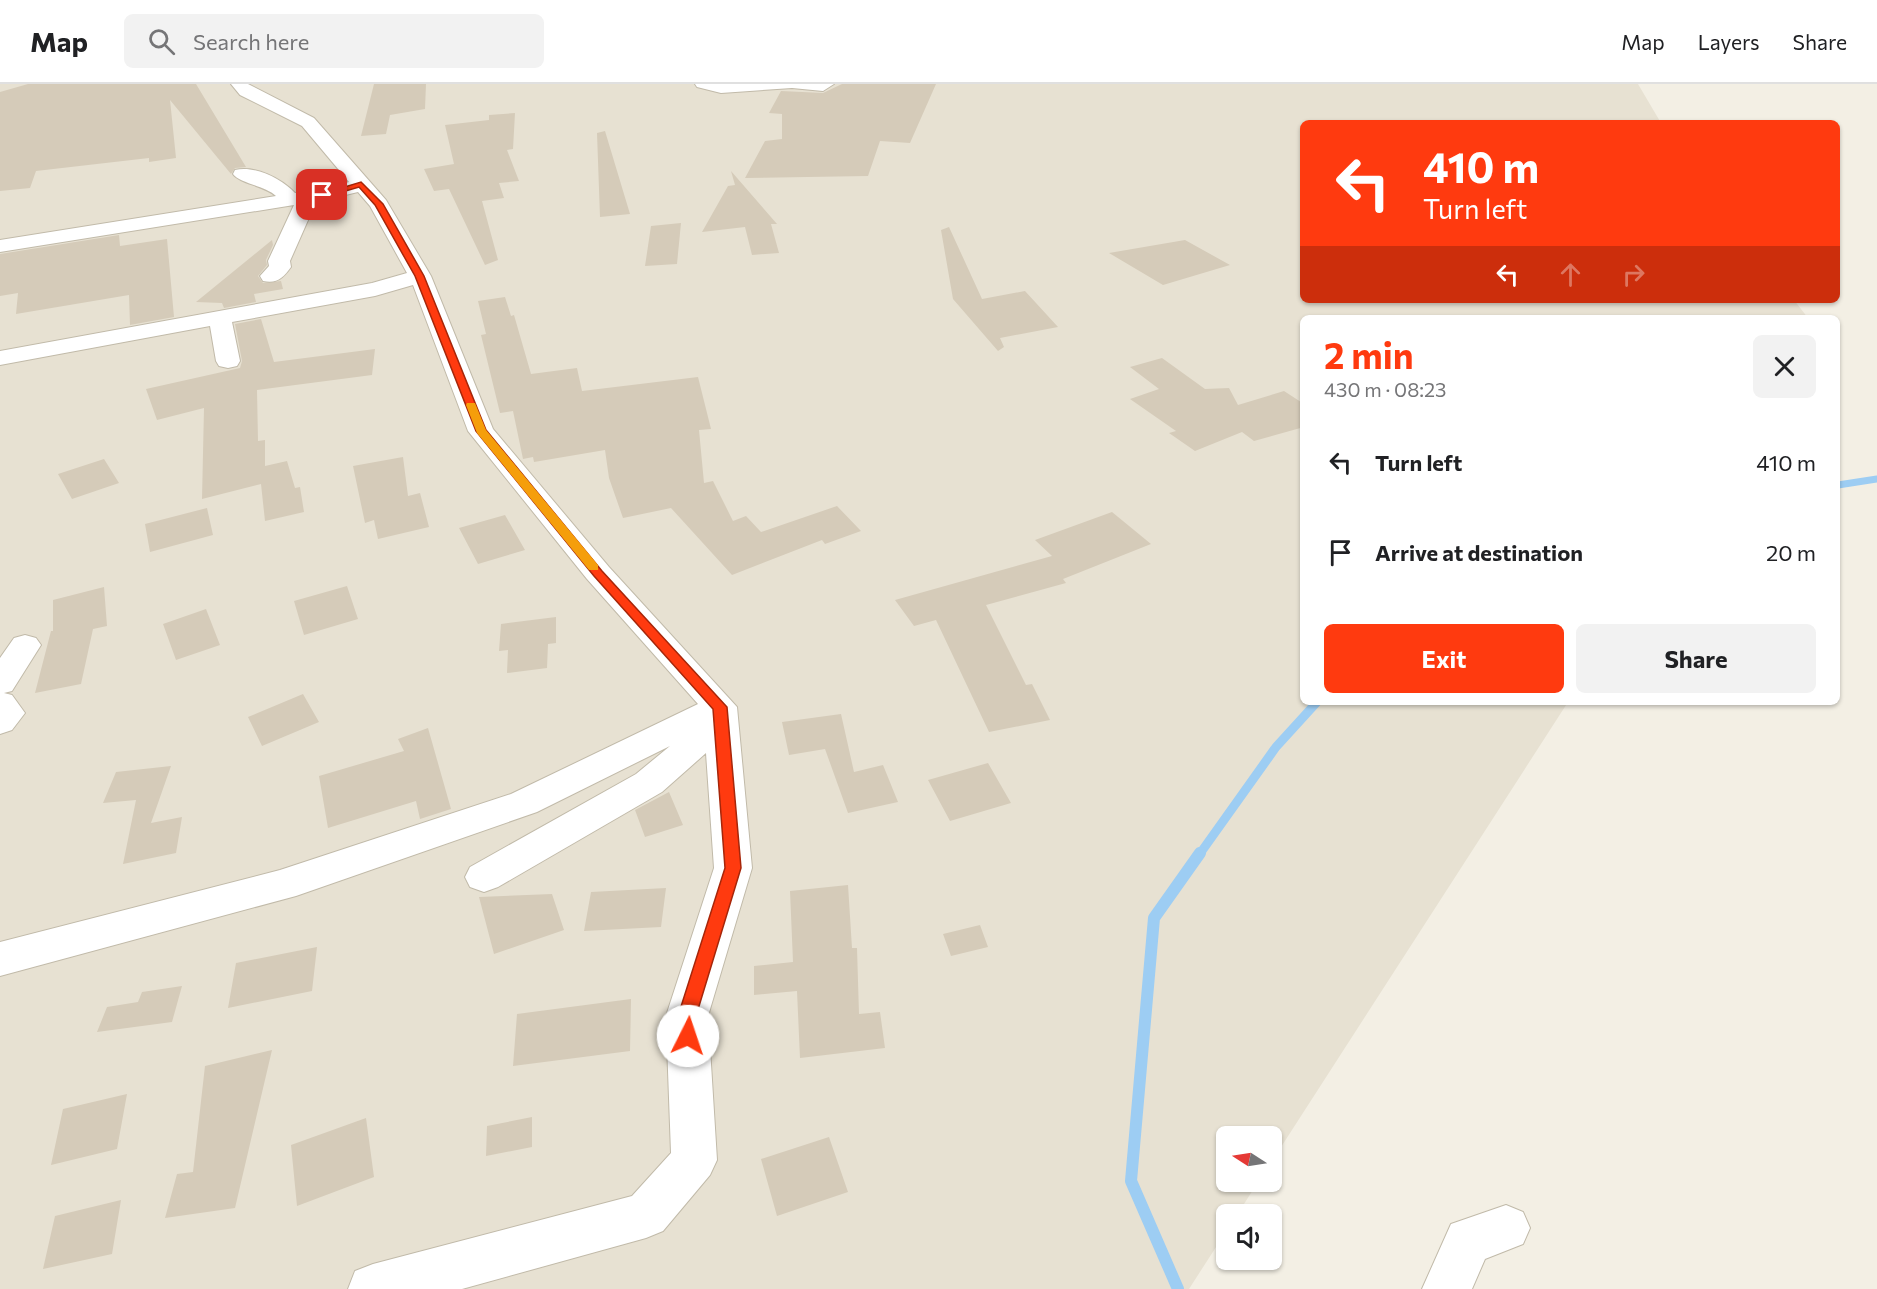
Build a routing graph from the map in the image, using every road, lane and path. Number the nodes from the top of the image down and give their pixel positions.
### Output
1 (239, 84) edge
2 (703, 84) edge
3 (789, 84) edge
4 (795, 84) edge
5 (826, 84) edge
6 (242, 174) dead end
7 (361, 184) junction
8 (299, 199) junction
9 (0, 246) edge
10 (271, 276) dead end
11 (420, 276) junction
12 (218, 318) junction
13 (0, 358) edge
14 (228, 362) dead end
15 (26, 645) dead end
16 (0, 683) edge
17 (0, 703) edge
18 (720, 707) junction
19 (0, 722) edge
20 (484, 877) dead end
21 (0, 959) edge
22 (1506, 1228) dead end
23 (373, 1289) edge
24 (1446, 1289) edge

1 - 7 street
2 - 3 street
4 - 5 street
6 - 8 street
7 - 8 street
7 - 11 street
8 - 9 street
8 - 10 street
11 - 12 street
11 - 18 street
12 - 13 street
12 - 14 street
15 - 16 street
17 - 19 street
18 - 20 street
18 - 21 street
18 - 23 street
22 - 24 street

